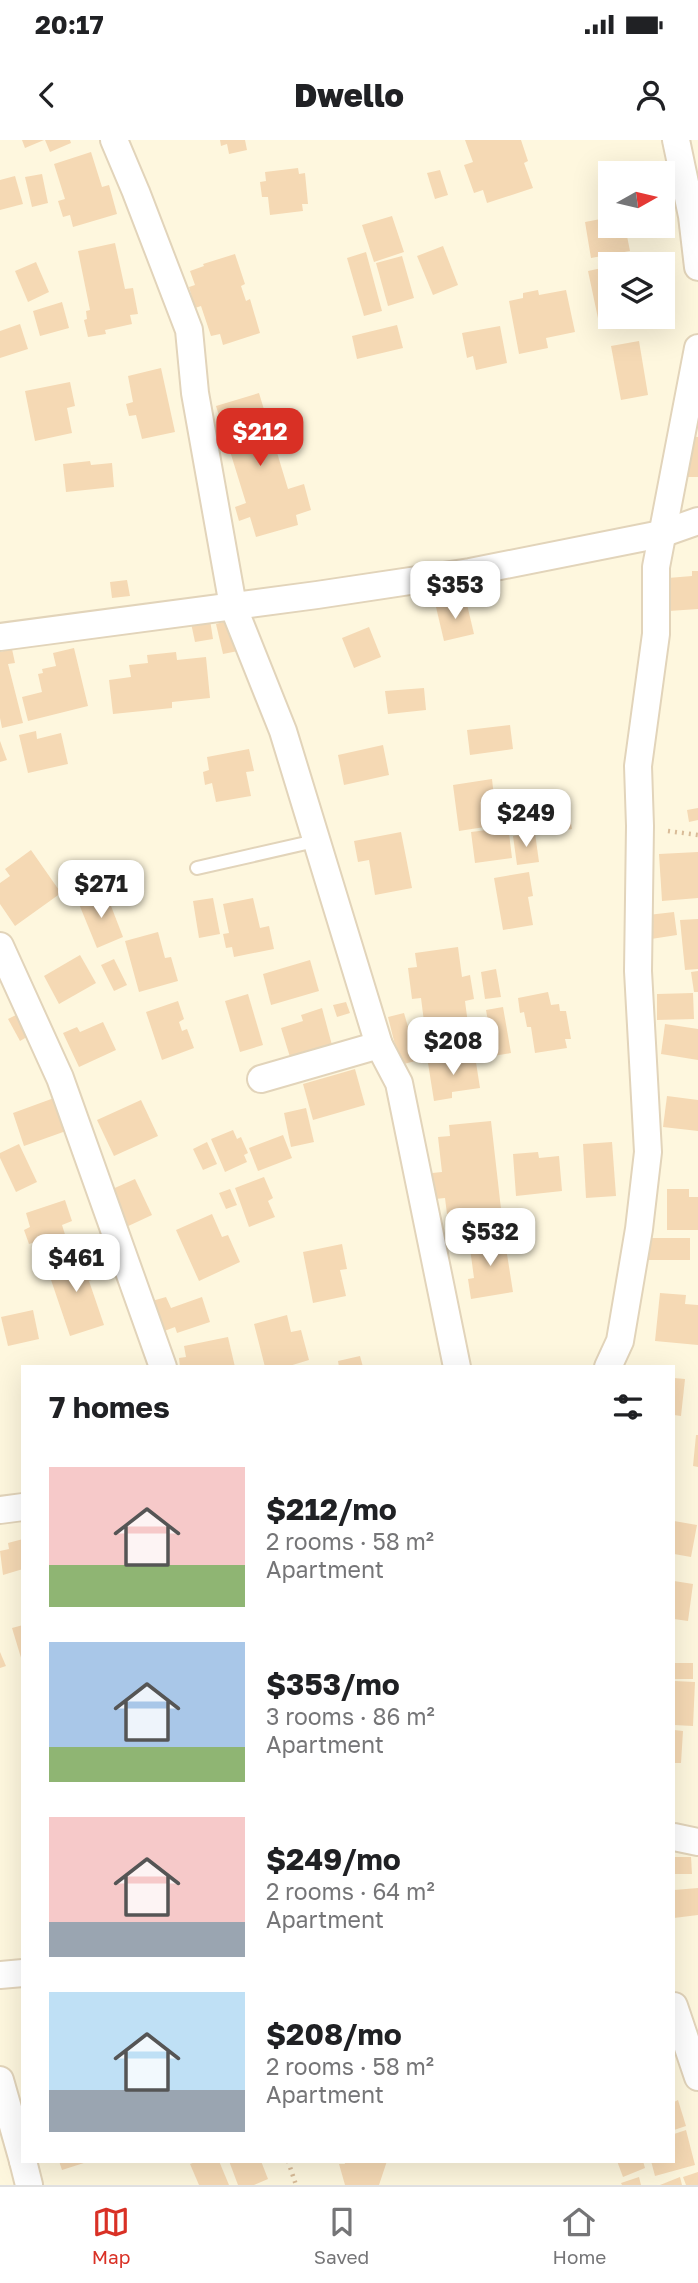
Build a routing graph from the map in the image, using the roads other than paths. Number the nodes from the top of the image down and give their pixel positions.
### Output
1 (114, 140) edge
2 (680, 140) edge
3 (698, 267) edge
4 (698, 348) edge
5 (698, 521) edge
6 (662, 534) junction
7 (233, 606) junction
8 (0, 637) edge
9 (315, 841) junction
10 (197, 869) dead end
11 (0, 946) edge
12 (379, 1045) junction
13 (261, 1079) dead end
14 (162, 1365) edge
15 (457, 1365) edge
16 (609, 1365) edge
17 (21, 1507) edge
18 (0, 1510) edge
19 (675, 1837) edge
20 (698, 1842) edge
21 (21, 1973) edge
22 (0, 1975) edge
23 (675, 2009) edge
24 (698, 2077) edge
25 (0, 2080) edge
26 (21, 2154) edge
27 (24, 2163) edge
28 (30, 2185) edge

1 - 7 street
2 - 3 street
4 - 6 street
5 - 6 street
6 - 7 street
6 - 16 street
7 - 8 street
7 - 9 street
9 - 10 lane
9 - 12 street
11 - 14 street
12 - 13 street
12 - 15 street
17 - 18 street
19 - 20 street
21 - 22 street
23 - 24 street
25 - 26 street
27 - 28 street

